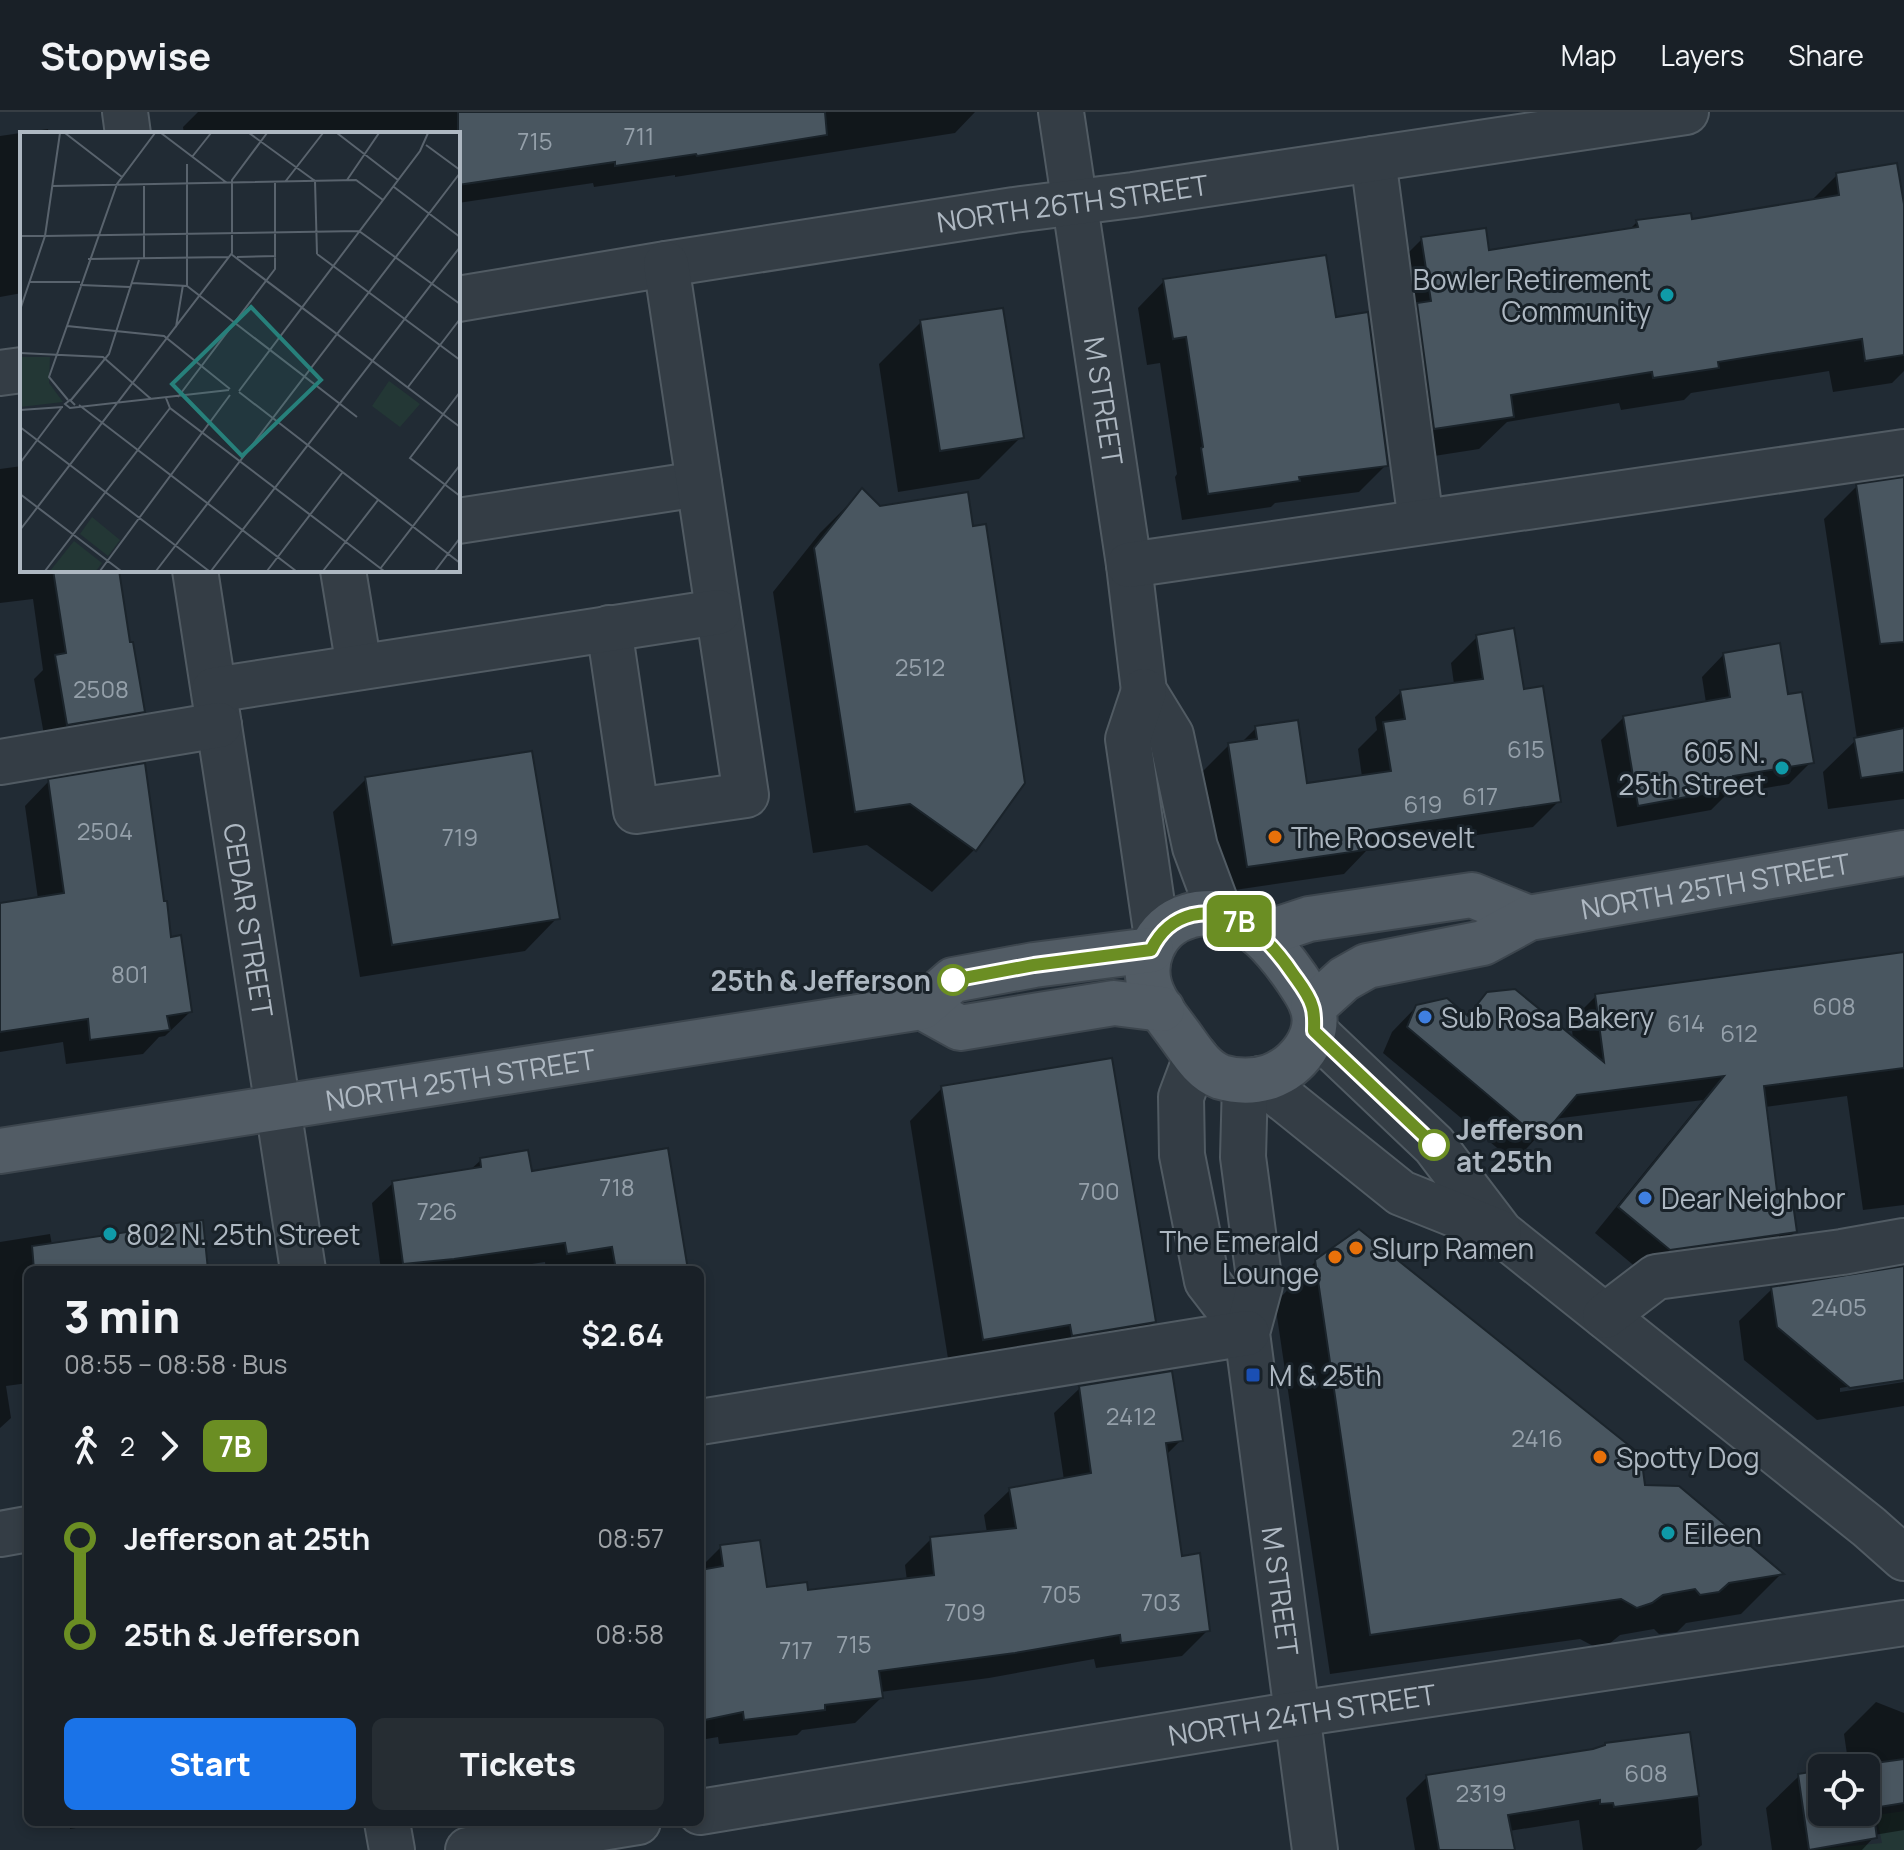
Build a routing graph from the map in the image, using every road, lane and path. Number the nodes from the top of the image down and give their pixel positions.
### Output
1 (125, 112) edge
2 (1061, 112) edge
3 (1686, 112) edge
4 (128, 132) edge
5 (1373, 159) junction
6 (1075, 202) junction
7 (666, 264) junction
8 (460, 299) edge
9 (20, 370) edge
10 (0, 373) edge
11 (1904, 452) edge
12 (699, 484) junction
13 (460, 521) edge
14 (1421, 522) junction
15 (1129, 565) junction
16 (195, 572) edge
17 (343, 572) edge
18 (718, 612) junction
19 (609, 628) junction
20 (359, 667) junction
21 (1144, 691) junction
22 (216, 707) junction
23 (0, 762) edge
24 (1904, 853) edge
25 (1220, 914) junction
26 (1529, 918) junction
27 (1261, 935) junction
28 (1154, 944) junction
29 (922, 1007) junction
30 (1162, 1009) junction
31 (1313, 1019) junction
32 (1196, 1057) junction
33 (1252, 1081) junction
34 (278, 1107) junction
35 (0, 1151) edge
36 (1501, 1233) junction
37 (1904, 1241) edge
38 (302, 1266) edge
39 (1605, 1316) junction
40 (1247, 1333) junction
41 (704, 1421) edge
42 (24, 1530) edge
43 (0, 1534) edge
44 (1904, 1558) edge
45 (1904, 1623) edge
46 (1297, 1714) junction
47 (704, 1811) edge
48 (388, 1826) edge
49 (614, 1826) edge
50 (392, 1850) edge
51 (468, 1850) edge
52 (1315, 1850) edge

1 - 4 street
2 - 6 street, M STREET
3 - 5 street, NORTH 26TH STREET
5 - 6 street, NORTH 26TH STREET
5 - 14 street
6 - 7 street, NORTH 26TH STREET
6 - 15 street, M STREET
7 - 8 street, NORTH 26TH STREET
7 - 12 street
9 - 10 street
11 - 14 street
12 - 13 street
12 - 18 street
14 - 15 street
15 - 21 street, M STREET
16 - 22 street, CEDAR STREET
17 - 20 street
18 - 19 street
18 - 19 street
19 - 20 street
20 - 22 street
21 - 25 street, M STREET
21 - 28 street, M STREET
22 - 23 street
22 - 34 street, CEDAR STREET
24 - 26 main road, NORTH 25TH STREET
25 - 27 main road
25 - 28 main road
26 - 27 main road
26 - 31 main road, NORTH 25TH STREET
27 - 31 main road
28 - 29 main road
28 - 30 main road
29 - 30 main road
29 - 34 main road, NORTH 25TH STREET
30 - 32 main road
31 - 33 main road
31 - 36 street
32 - 33 main road
32 - 40 street
33 - 36 street
33 - 40 street, M STREET
34 - 35 main road, NORTH 25TH STREET
34 - 38 street, CEDAR STREET
36 - 39 street
37 - 39 street
39 - 44 street
40 - 41 street
40 - 46 street, M STREET
42 - 43 street
45 - 46 street, NORTH 24TH STREET
46 - 47 street, NORTH 24TH STREET
46 - 52 street, M STREET
48 - 50 street
49 - 51 street

